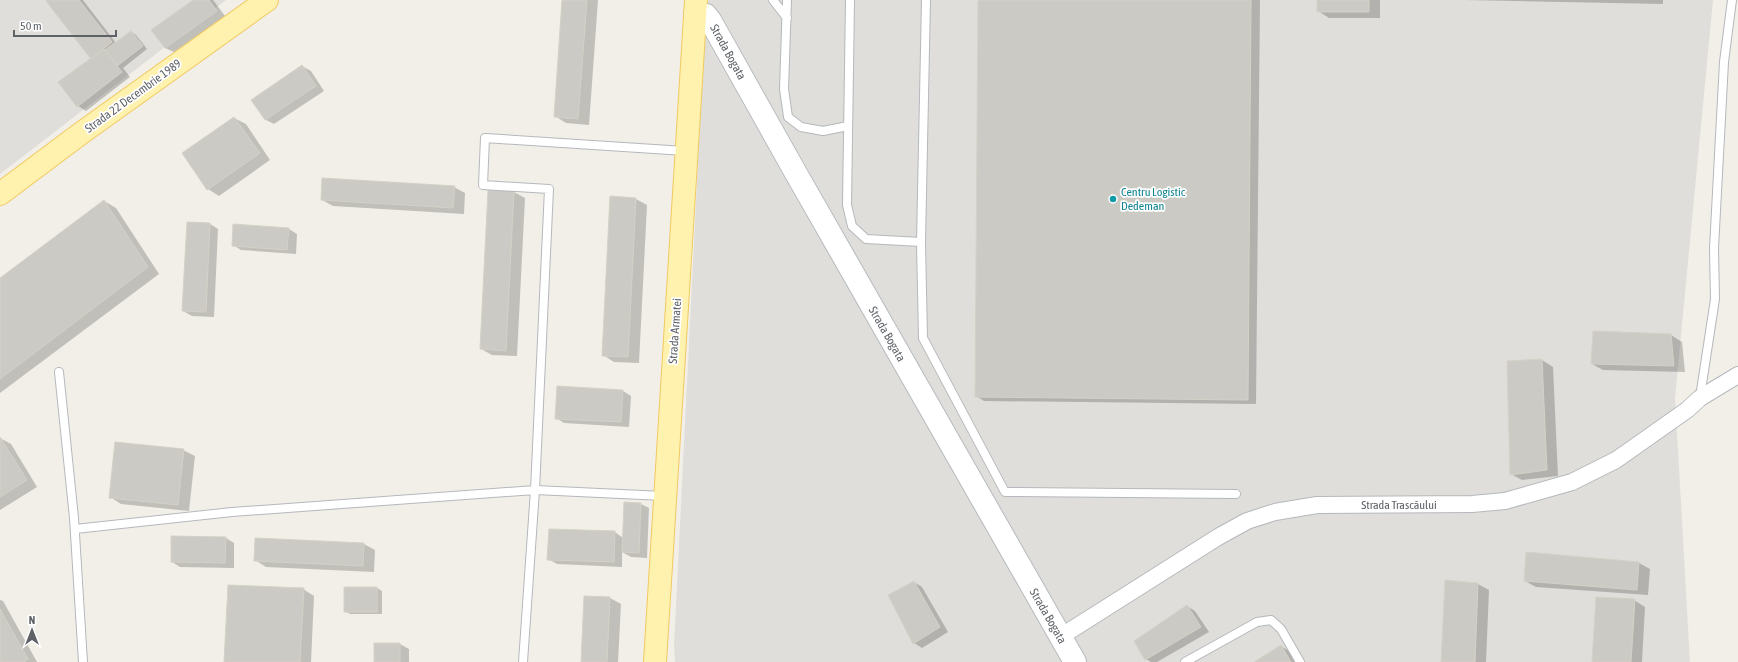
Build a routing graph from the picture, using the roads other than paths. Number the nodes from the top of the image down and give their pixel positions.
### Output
1 (267, 0) edge
2 (772, 0) edge
3 (787, 0) edge
4 (850, 0) edge
5 (926, 0) edge
6 (1732, 0) edge
7 (696, 7) edge
8 (787, 18) junction
9 (848, 126) junction
10 (687, 151) junction
11 (0, 194) edge
12 (921, 242) junction
13 (59, 372) dead end
14 (1738, 375) edge
15 (1700, 398) junction
16 (535, 490) junction
17 (1236, 494) dead end
18 (665, 496) junction
19 (75, 528) junction
20 (1060, 637) junction
21 (84, 662) edge
22 (523, 662) edge
23 (655, 662) edge
24 (1075, 662) edge
25 (1185, 662) edge
26 (1300, 662) edge

1 - 11 main road, Strada 22 Decembrie 1989
2 - 8 lane
3 - 8 lane
4 - 9 lane
5 - 12 lane
6 - 15 lane
7 - 10 main road, Strada Armatei
7 - 20 main road, Strada Bogata
8 - 9 lane
9 - 12 lane
10 - 16 lane
10 - 18 main road, Strada Armatei
12 - 17 lane
13 - 19 lane
14 - 15 street, Strada Trascăului
15 - 20 street, Strada Trascăului
16 - 18 lane
16 - 19 lane
16 - 22 lane
18 - 23 main road, Strada Armatei
19 - 21 lane
20 - 24 main road, Strada Bogata
25 - 26 lane

